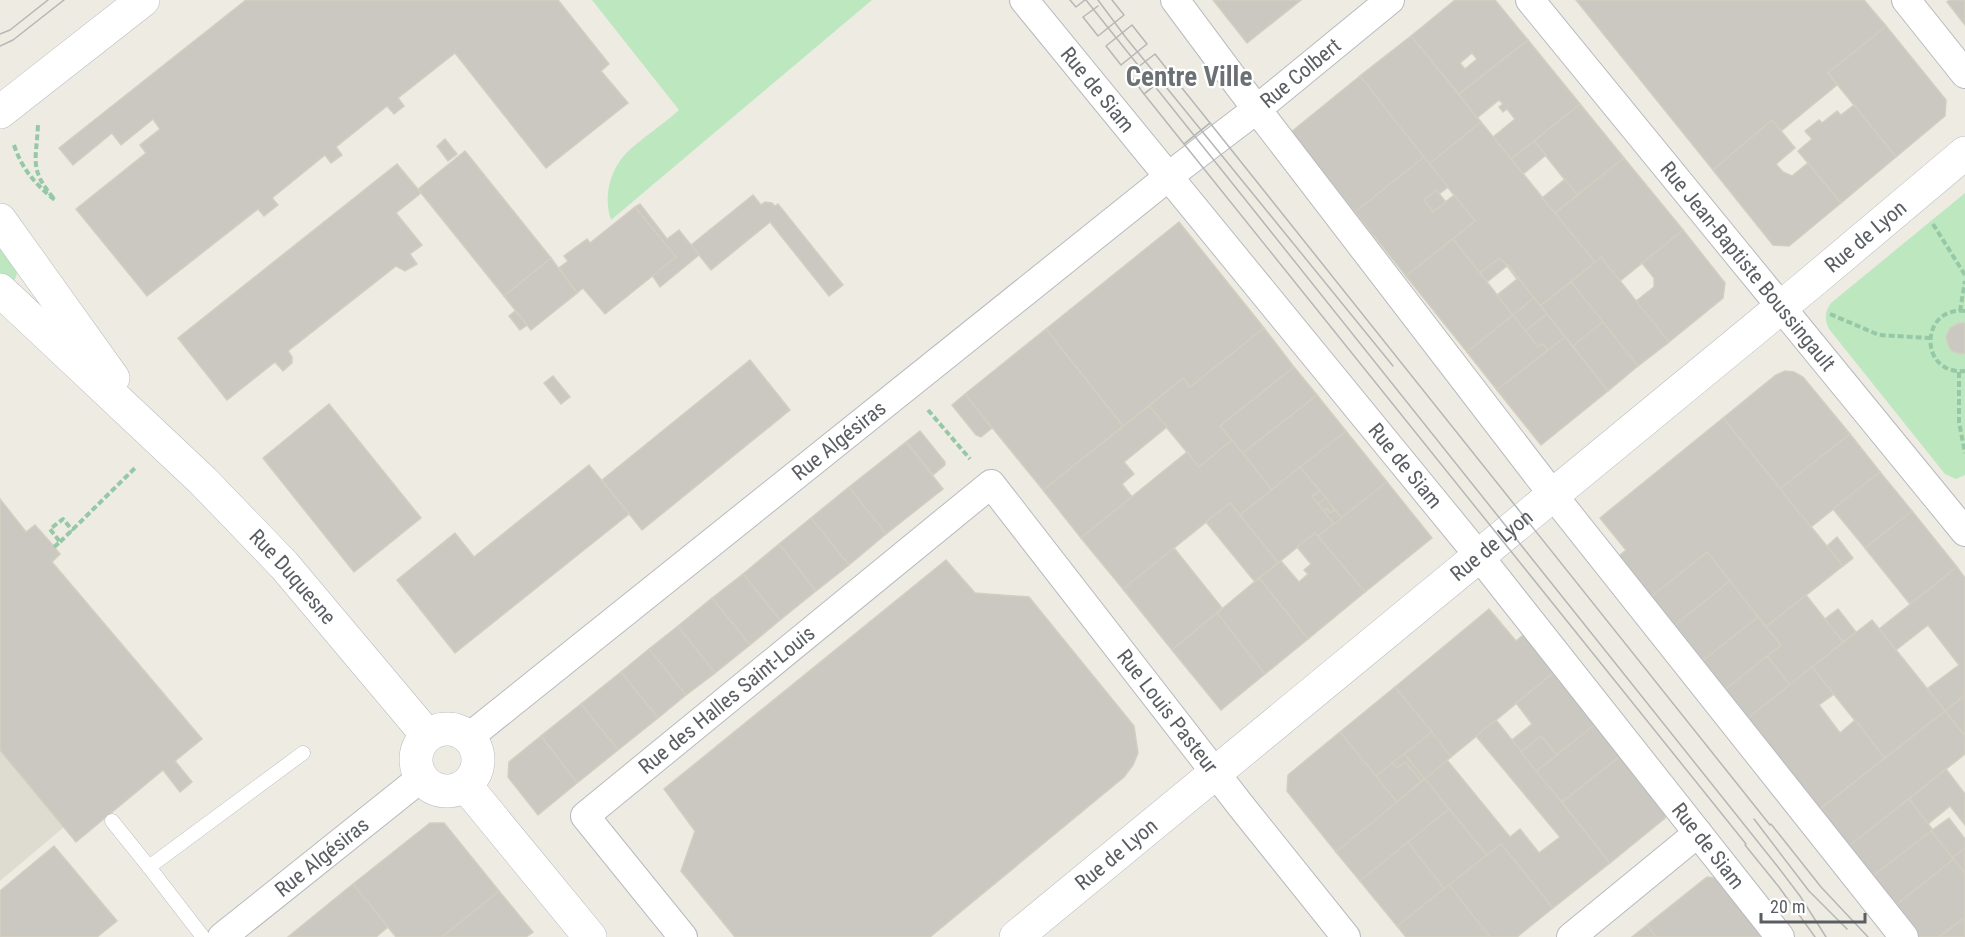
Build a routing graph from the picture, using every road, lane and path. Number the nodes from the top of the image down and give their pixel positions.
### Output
1 (143, 0) edge
2 (1024, 0) edge
3 (1175, 0) edge
4 (1389, 0) edge
5 (1530, 0) edge
6 (1906, 0) edge
7 (1965, 74) edge
8 (1257, 109) junction
9 (0, 112) edge
10 (38, 125) dead end
11 (14, 145) dead end
12 (1209, 145) joint
13 (1965, 153) edge
14 (1169, 178) junction
15 (0, 220) edge
16 (1931, 221) dead end
17 (1965, 275) edge
18 (1965, 281) edge
19 (0, 290) edge
20 (1782, 305) junction
21 (1962, 311) edge
22 (1830, 314) dead end
23 (1930, 338) junction
24 (1965, 371) edge
25 (1959, 372) junction
26 (908, 387) junction
27 (148, 428) junction
28 (1965, 453) edge
29 (136, 467) dead end
30 (991, 484) junction
31 (1552, 495) junction
32 (1956, 501) edge
33 (73, 531) junction
34 (1965, 532) edge
35 (60, 542) junction
36 (54, 547) dead end
37 (1479, 556) junction
38 (427, 735) junction
39 (469, 737) junction
40 (303, 753) dead end
41 (1215, 773) junction
42 (421, 778) junction
43 (465, 786) junction
44 (112, 821) dead end
45 (1698, 833) junction
46 (149, 867) junction
47 (203, 937) edge
48 (222, 937) edge
49 (590, 937) edge
50 (682, 937) edge
51 (1017, 937) edge
52 (1346, 937) edge
53 (1571, 937) edge
54 (1780, 937) edge
55 (1904, 937) edge

1 - 9 main road
2 - 14 street, Rue de Siam
3 - 8 street
4 - 8 street, Rue Colbert
5 - 20 street, Rue Jean-Baptiste Boussingault
6 - 7 street
8 - 12 street, Rue Colbert
8 - 31 street
10 - 11 path
12 - 14 street, Rue Algésiras
13 - 20 main road, Rue de Lyon
14 - 26 street, Rue Algésiras
14 - 37 street, Rue de Siam
15 - 27 main road, Rue Duquesne
16 - 17 path
18 - 21 path
19 - 27 main road, Rue Duquesne
20 - 31 main road, Rue de Lyon
20 - 32 street, Rue Jean-Baptiste Boussingault
21 - 23 path
22 - 23 path
23 - 25 path
24 - 25 path
25 - 28 path
26 - 30 path
26 - 39 street, Rue Algésiras
27 - 38 main road, Rue Duquesne
29 - 33 path
30 - 41 street, Rue Louis Pasteur
30 - 50 street, Rue des Halles Saint-Louis
31 - 37 main road, Rue de Lyon
31 - 55 street
32 - 34 street, Rue Jean-Baptiste Boussingault
33 - 35 path
33 - 35 path
35 - 36 path
37 - 41 main road, Rue de Lyon
37 - 45 street, Rue de Siam
38 - 39 main road
38 - 42 main road
39 - 43 main road
40 - 46 lane
41 - 51 main road, Rue de Lyon
41 - 52 street, Rue Louis Pasteur
42 - 43 main road
42 - 48 street, Rue Algésiras
43 - 49 main road
44 - 46 lane
45 - 53 street
45 - 54 street, Rue de Siam
46 - 47 lane

